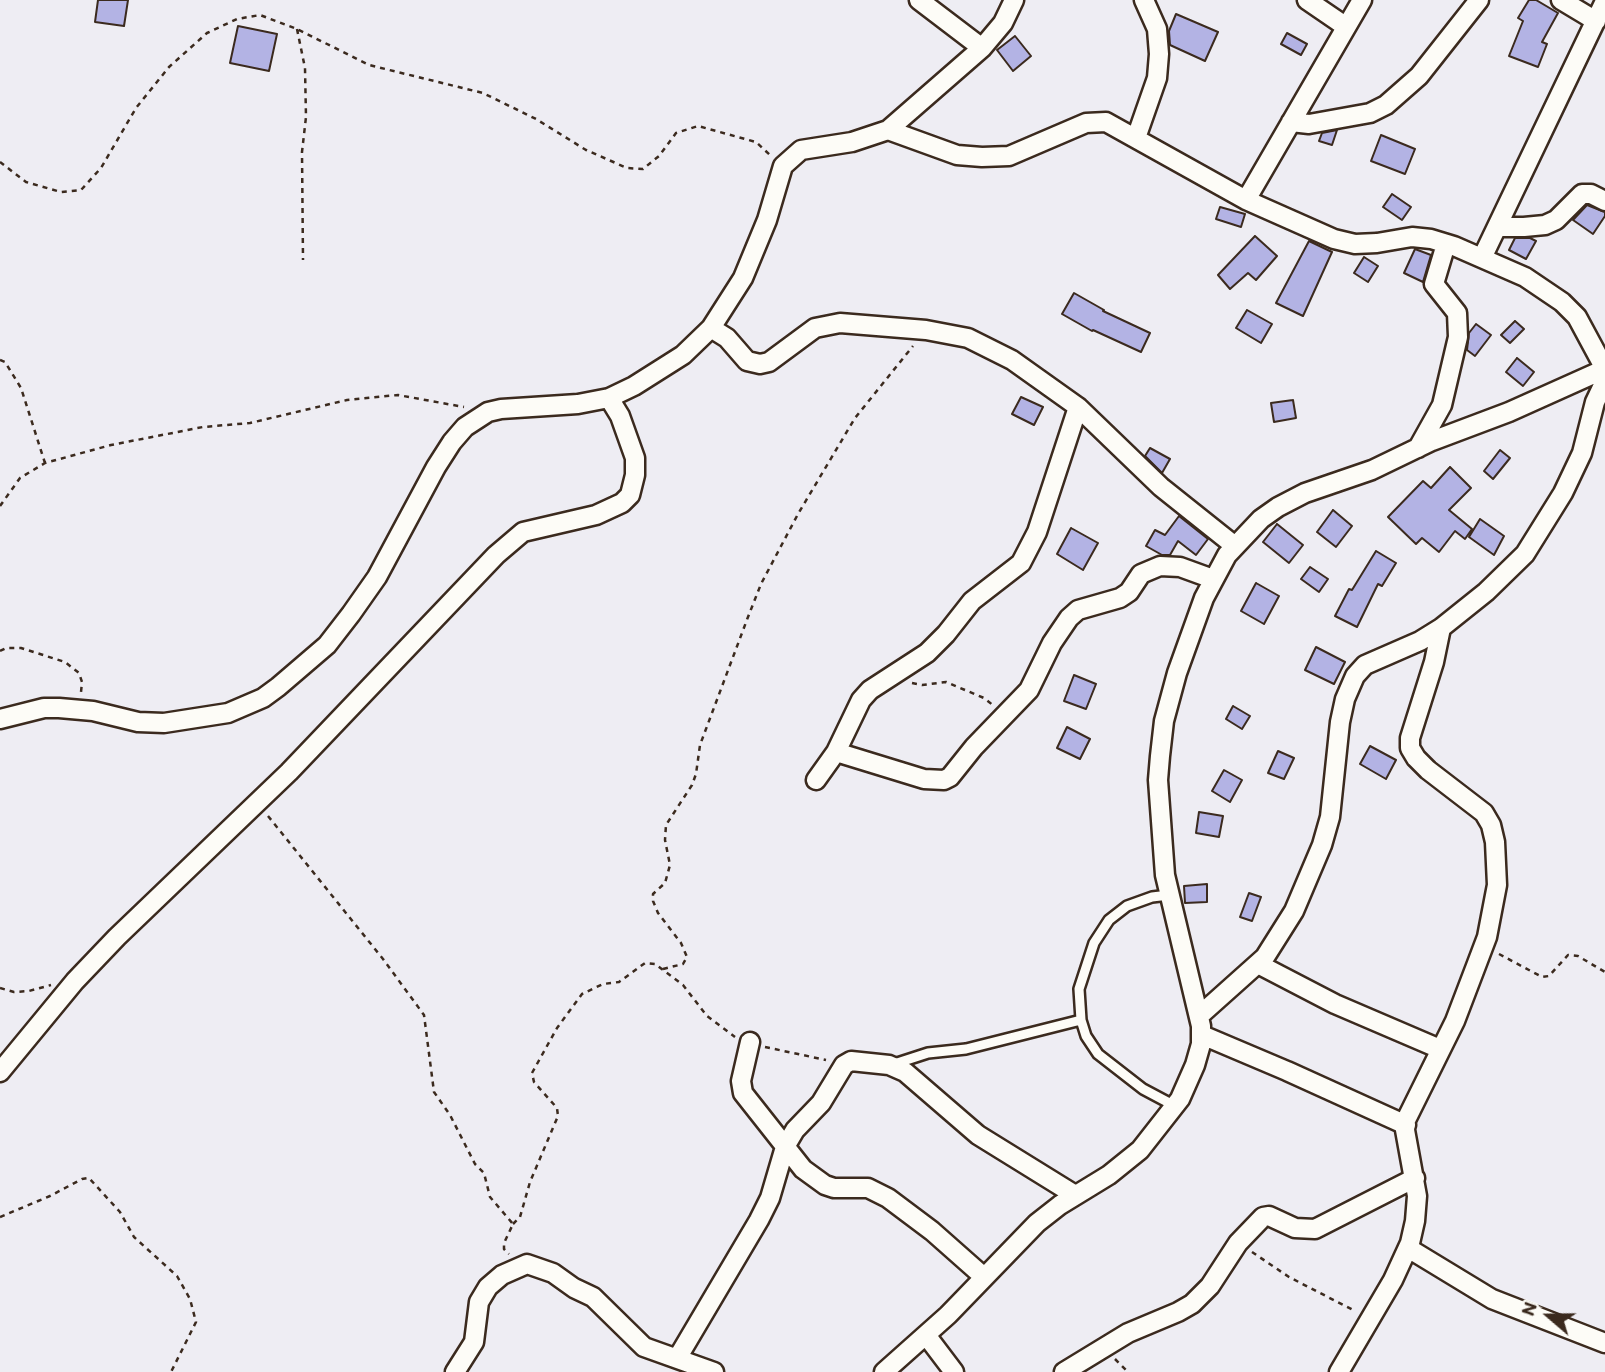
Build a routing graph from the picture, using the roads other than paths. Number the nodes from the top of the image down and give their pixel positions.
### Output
1 (919, 0) edge
2 (1014, 0) edge
3 (1144, 0) edge
4 (1307, 0) edge
5 (1362, 0) edge
6 (1479, 0) edge
7 (1561, 0) edge
8 (1605, 1) edge
9 (1596, 21) junction
10 (1345, 26) junction
11 (982, 48) junction
12 (1291, 122) junction
13 (888, 130) junction
14 (1136, 138) junction
15 (1247, 200) junction
16 (1605, 201) edge
17 (1497, 227) junction
18 (1446, 244) junction
19 (1482, 258) junction
20 (711, 328) junction
21 (1605, 369) edge
22 (1605, 382) edge
23 (609, 398) junction
24 (1078, 407) junction
25 (1418, 448) junction
26 (1235, 546) junction
27 (1213, 579) junction
28 (1441, 628) junction
29 (0, 719) edge
30 (836, 752) junction
31 (816, 780) dead end
32 (1169, 895) junction
33 (1258, 964) junction
34 (1199, 1016) junction
35 (1081, 1020) junction
36 (1202, 1035) junction
37 (750, 1042) road end
38 (1440, 1049) junction
39 (890, 1065) junction
40 (0, 1072) edge
41 (1175, 1106) junction
42 (1406, 1125) junction
43 (785, 1147) junction
44 (1415, 1178) junction
45 (1075, 1195) junction
46 (1408, 1248) junction
47 (984, 1278) junction
48 (926, 1335) junction
49 (1605, 1343) edge
50 (678, 1357) junction
51 (455, 1372) edge
52 (714, 1372) edge
53 (884, 1372) edge
54 (954, 1372) edge
55 (1064, 1372) edge
56 (1339, 1372) edge

1 - 11 street
2 - 11 street
3 - 14 street
4 - 10 street
5 - 10 street
6 - 12 street
7 - 9 street
8 - 9 street
9 - 17 street
10 - 12 street
11 - 13 street
12 - 15 street
13 - 14 street
13 - 20 street
14 - 15 street
15 - 18 street
16 - 17 street
17 - 19 street
18 - 19 street
18 - 25 street
19 - 21 street
20 - 23 street
20 - 24 street
21 - 25 street
22 - 28 street
23 - 29 street
23 - 40 street
24 - 26 street
24 - 30 street
25 - 26 street
26 - 27 street
27 - 30 street
27 - 32 street
28 - 33 street
28 - 38 street
30 - 31 street
32 - 34 street
32 - 35 lane
33 - 34 street
33 - 38 street
34 - 36 street
35 - 39 lane
35 - 41 lane
36 - 41 street
36 - 42 street
37 - 43 street
38 - 42 street
39 - 43 street
39 - 45 street
41 - 45 street
42 - 44 street
43 - 47 street
43 - 50 street
44 - 46 street
44 - 55 street
45 - 47 street
46 - 49 street
46 - 56 street
47 - 48 street
48 - 53 street
48 - 54 street
50 - 51 street
50 - 52 street

